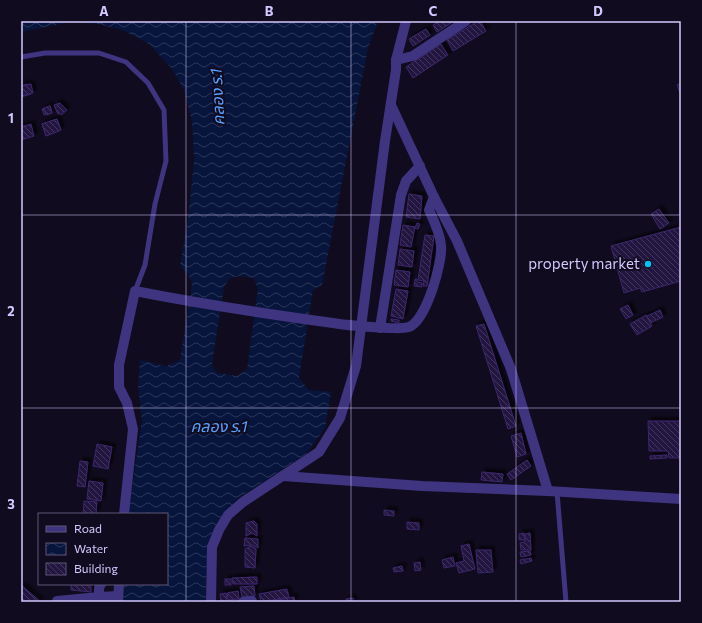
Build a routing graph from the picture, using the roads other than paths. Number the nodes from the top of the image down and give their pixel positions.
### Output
1 (406, 21) edge
2 (466, 21) edge
3 (21, 57) edge
4 (396, 60) junction
5 (391, 105) junction
6 (420, 166) junction
7 (434, 196) junction
8 (135, 291) junction
9 (361, 327) junction
10 (380, 328) junction
11 (283, 476) junction
12 (552, 491) junction
13 (681, 499) edge
14 (681, 506) edge
15 (124, 513) edge
16 (100, 585) edge
17 (119, 585) edge
18 (99, 597) junction
19 (118, 599) edge
20 (57, 601) dead end
21 (210, 602) edge
22 (566, 602) edge

1 - 4 street
2 - 4 street
3 - 8 lane
4 - 5 street
5 - 6 street
5 - 9 street
6 - 7 street
6 - 10 street
7 - 10 street
7 - 12 street
8 - 9 street
8 - 15 street
9 - 10 street
9 - 11 street
11 - 12 street
11 - 21 street
12 - 13 street
12 - 22 lane
13 - 14 lane
16 - 18 street
17 - 19 street
18 - 19 street
18 - 20 street

